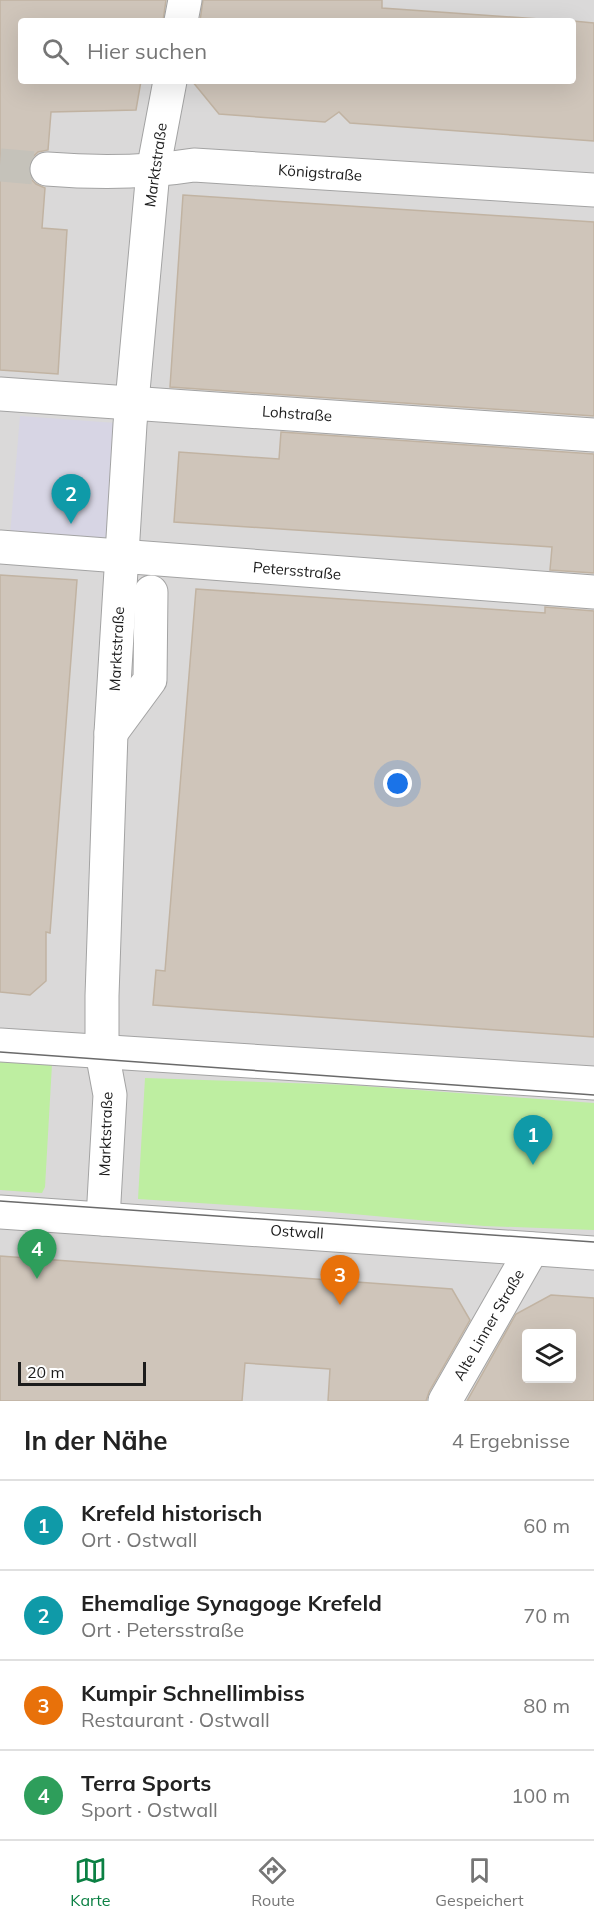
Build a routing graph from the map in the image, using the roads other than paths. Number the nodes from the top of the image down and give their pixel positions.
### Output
1 (185, 0) edge
2 (182, 18) edge
3 (169, 84) edge
4 (46, 169) tunnel mouth
5 (153, 171) junction
6 (594, 190) edge
7 (0, 394) edge
8 (132, 402) junction
9 (594, 435) edge
10 (0, 546) edge
11 (122, 556) junction
12 (150, 592) dead end
13 (594, 592) edge
14 (111, 734) junction
15 (0, 1045) edge
16 (102, 1052) junction
17 (594, 1083) edge
18 (0, 1212) edge
19 (103, 1219) junction
20 (532, 1249) junction
21 (594, 1253) edge
22 (445, 1401) edge

1 - 2 street
3 - 5 street, Marktstraße
4 - 5 street, Königstraße
5 - 6 street, Königstraße
5 - 8 street, Marktstraße
7 - 8 street, Lohstraße
8 - 9 street, Lohstraße
8 - 11 street, Marktstraße
10 - 11 street, Petersstraße
11 - 13 street, Petersstraße
11 - 14 street, Marktstraße
12 - 14 street
14 - 16 street, Marktstraße
15 - 16 street
16 - 17 street
16 - 19 street, Marktstraße
18 - 19 street, Ostwall
19 - 20 street, Ostwall
20 - 21 street, Ostwall
20 - 22 street, Alte Linner Straße

